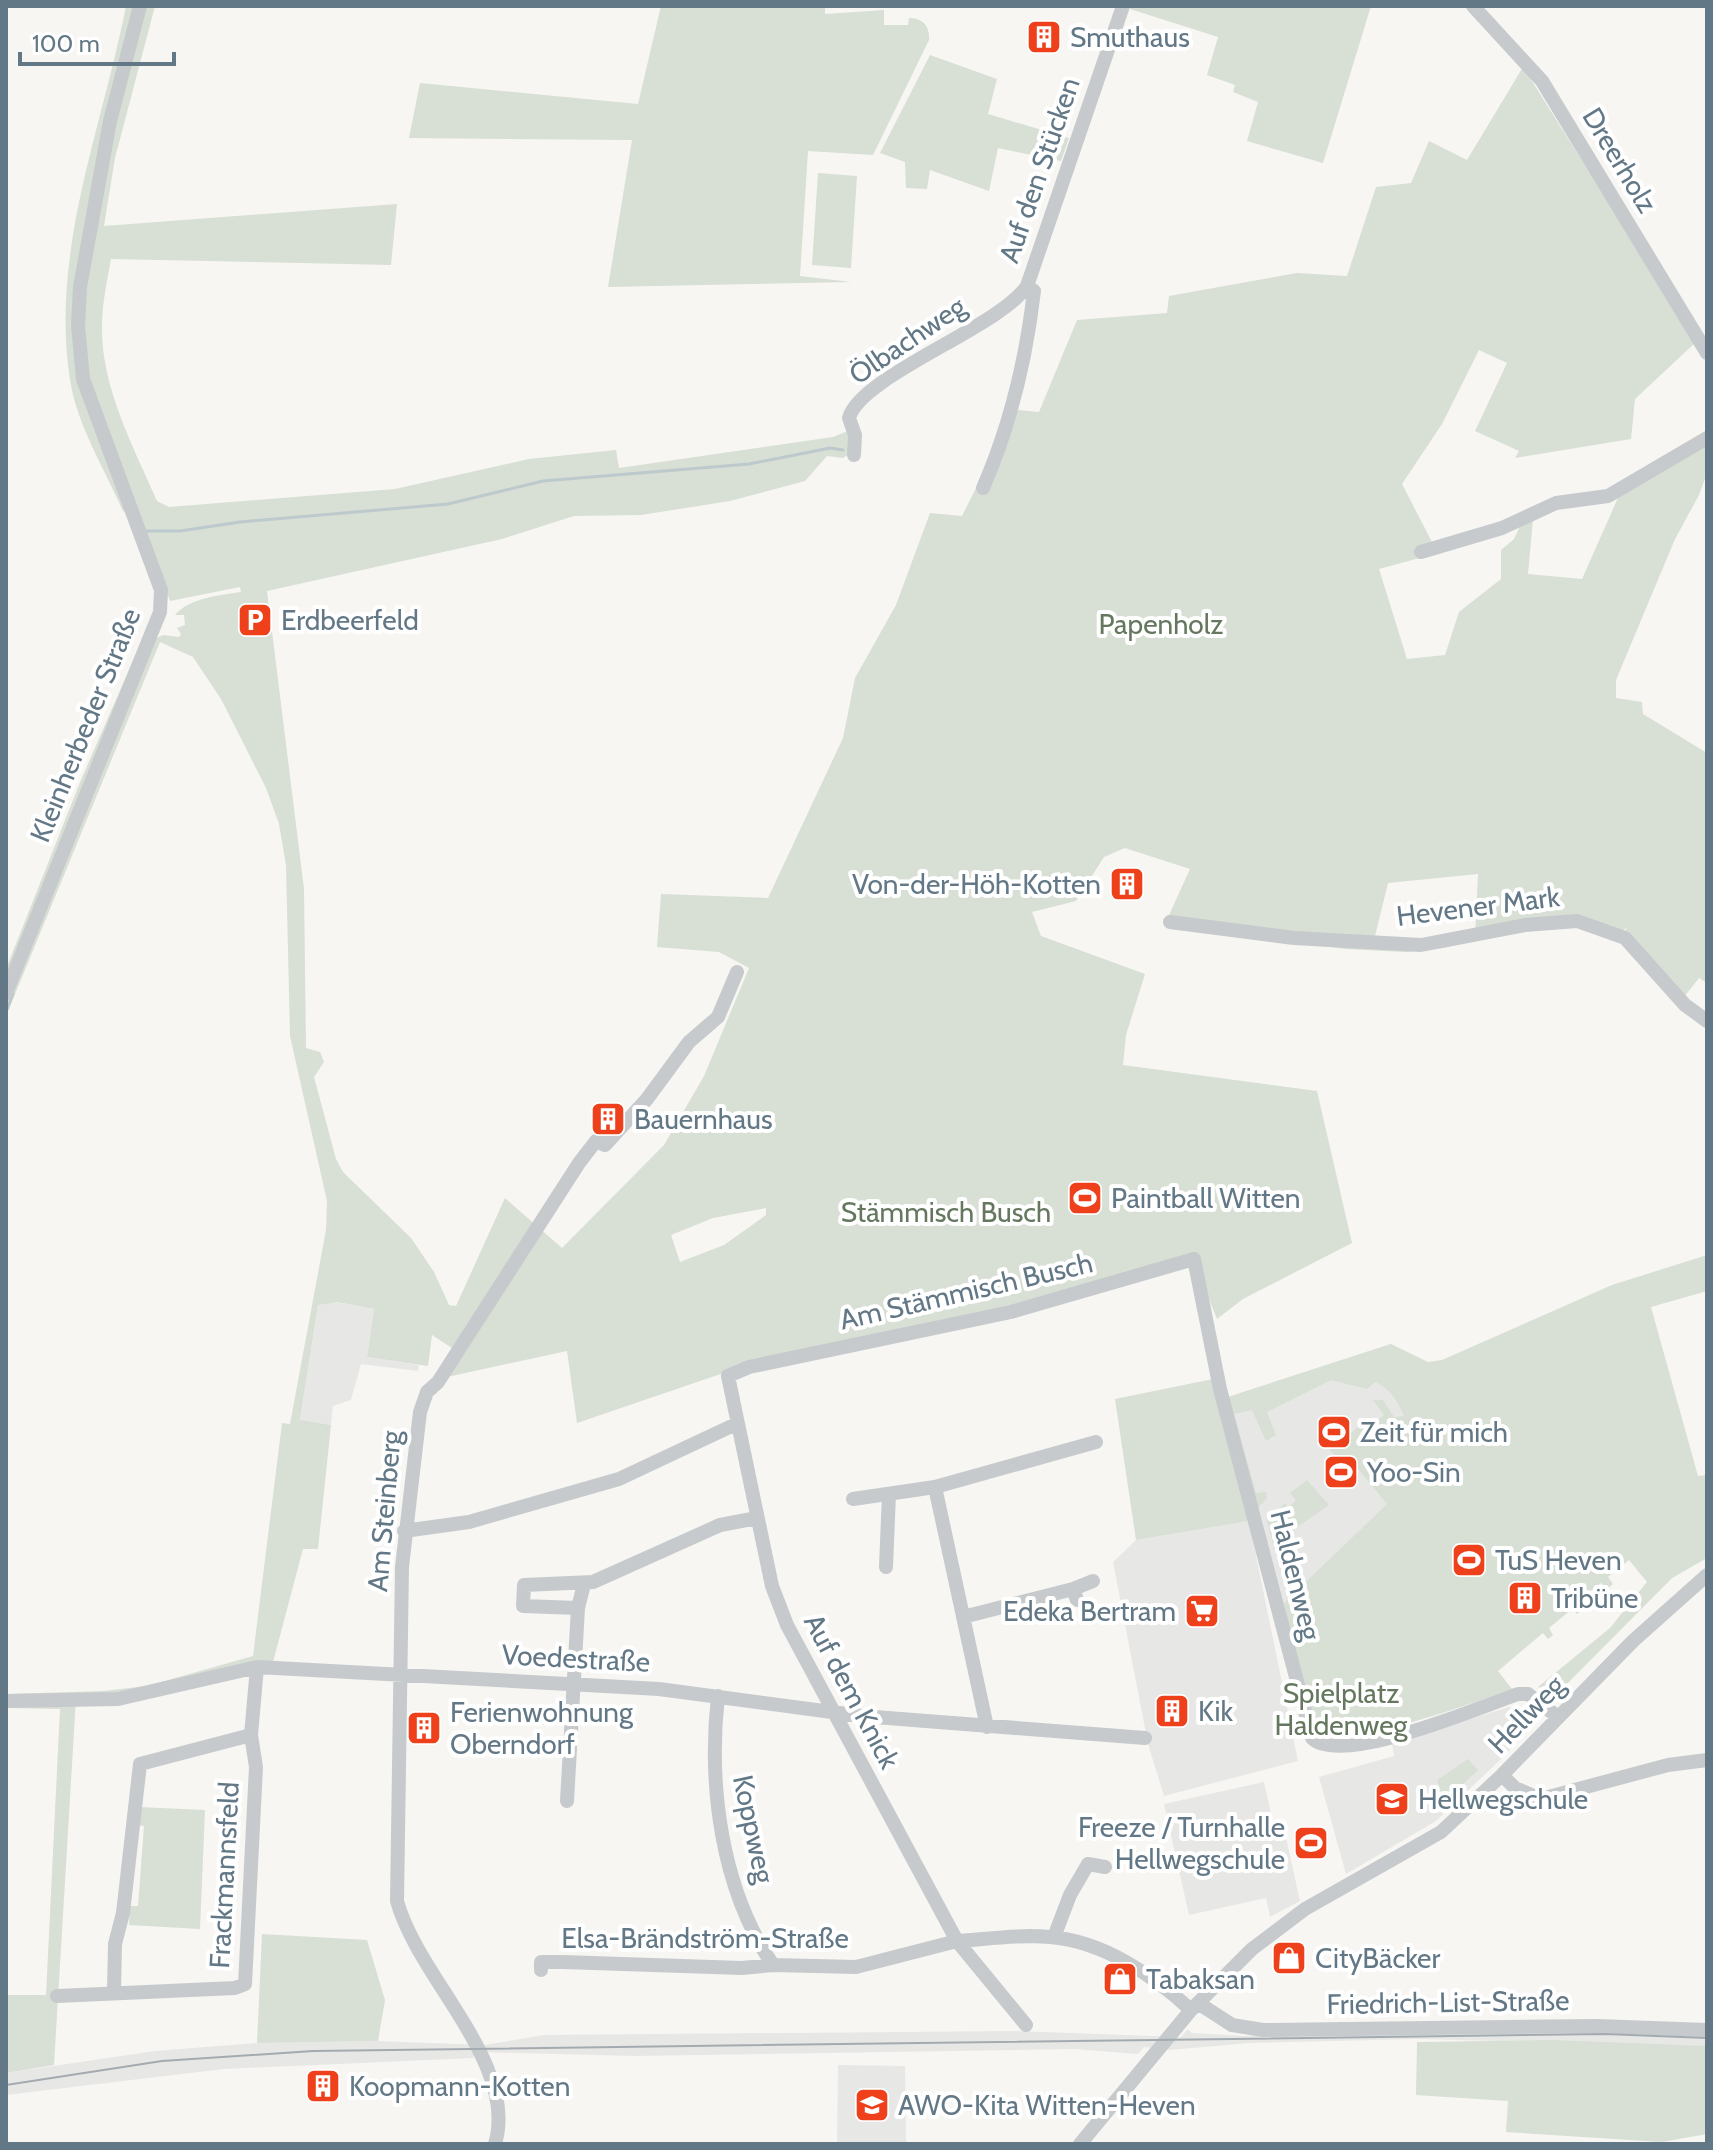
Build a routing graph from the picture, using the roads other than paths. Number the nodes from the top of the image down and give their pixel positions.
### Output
1 (140, 6) edge
2 (1123, 6) edge
3 (1473, 6) edge
4 (1027, 286) junction
5 (1707, 353) edge
6 (1707, 438) edge
7 (854, 455) dead end
8 (983, 488) dead end
9 (1421, 552) dead end
10 (1170, 922) dead end
11 (737, 972) dead end
12 (6, 993) edge
13 (1707, 1021) edge
14 (1194, 1259) joint
15 (749, 1367) joint
16 (736, 1424) junction
17 (1096, 1442) dead end
18 (935, 1487) junction
19 (889, 1494) junction
20 (853, 1499) dead end
21 (757, 1518) junction
22 (404, 1531) junction
23 (886, 1567) dead end
24 (1707, 1575) edge
25 (1093, 1581) dead end
26 (584, 1584) junction
27 (578, 1608) junction
28 (963, 1617) junction
29 (257, 1667) junction
30 (401, 1675) junction
31 (575, 1684) junction
32 (718, 1696) junction
33 (6, 1701) edge
34 (832, 1712) junction
35 (1558, 1717) junction
36 (987, 1727) junction
37 (251, 1735) junction
38 (1145, 1738) dead end
39 (1707, 1760) edge
40 (1502, 1775) junction
41 (567, 1801) dead end
42 (1105, 1867) dead end
43 (1054, 1937) junction
44 (957, 1941) junction
45 (773, 1965) junction
46 (541, 1970) dead end
47 (114, 1991) junction
48 (57, 1996) dead end
49 (1195, 2006) junction
50 (1026, 2025) dead end
51 (1707, 2030) edge
52 (1089, 2129) junction
53 (495, 2144) edge
54 (1071, 2144) edge
55 (1080, 2144) edge

1 - 12 street, Kleinherbeder Straße
2 - 4 street, Auf den Stücken
3 - 5 street, Dreerholz
4 - 7 street, Ölbachweg
4 - 8 street, Auf den Stücken
6 - 9 street
10 - 13 street, Hevener Mark
11 - 22 street, Am Steinberg
14 - 15 street, Am Stämmisch Busch
14 - 35 street, Haldenweg
15 - 16 street, Auf dem Knick
16 - 21 street, Auf dem Knick
16 - 22 street
17 - 18 street
18 - 19 street
18 - 28 street
19 - 20 street
19 - 23 street
21 - 26 street
21 - 34 street, Auf dem Knick
22 - 30 street, Am Steinberg
24 - 35 street, Hellweg
25 - 28 street
26 - 27 street
26 - 27 street
27 - 31 street
28 - 36 street
29 - 30 street, Voedestraße
29 - 33 street, Voedestraße
29 - 37 street, Frackmannsfeld
30 - 31 street, Voedestraße
30 - 53 street, Am Steinberg
31 - 32 street, Voedestraße
31 - 41 street
32 - 34 street, Voedestraße
32 - 45 street, Koppweg
34 - 36 street, Voedestraße
34 - 44 street, Auf dem Knick
35 - 40 street, Hellweg
36 - 38 street, Voedestraße
37 - 47 street, Frackmannsfeld
37 - 47 street, Frackmannsfeld
39 - 40 street
40 - 49 street, Hellweg
42 - 43 street
43 - 44 street
43 - 49 street
44 - 45 street, Elsa-Brändström-Straße
44 - 50 street
45 - 46 street, Elsa-Brändström-Straße
47 - 48 street, Frackmannsfeld
49 - 51 street, Friedrich-List-Straße
49 - 52 street, Hellweg
52 - 54 street, Hellweg
52 - 55 street, Hellweg

